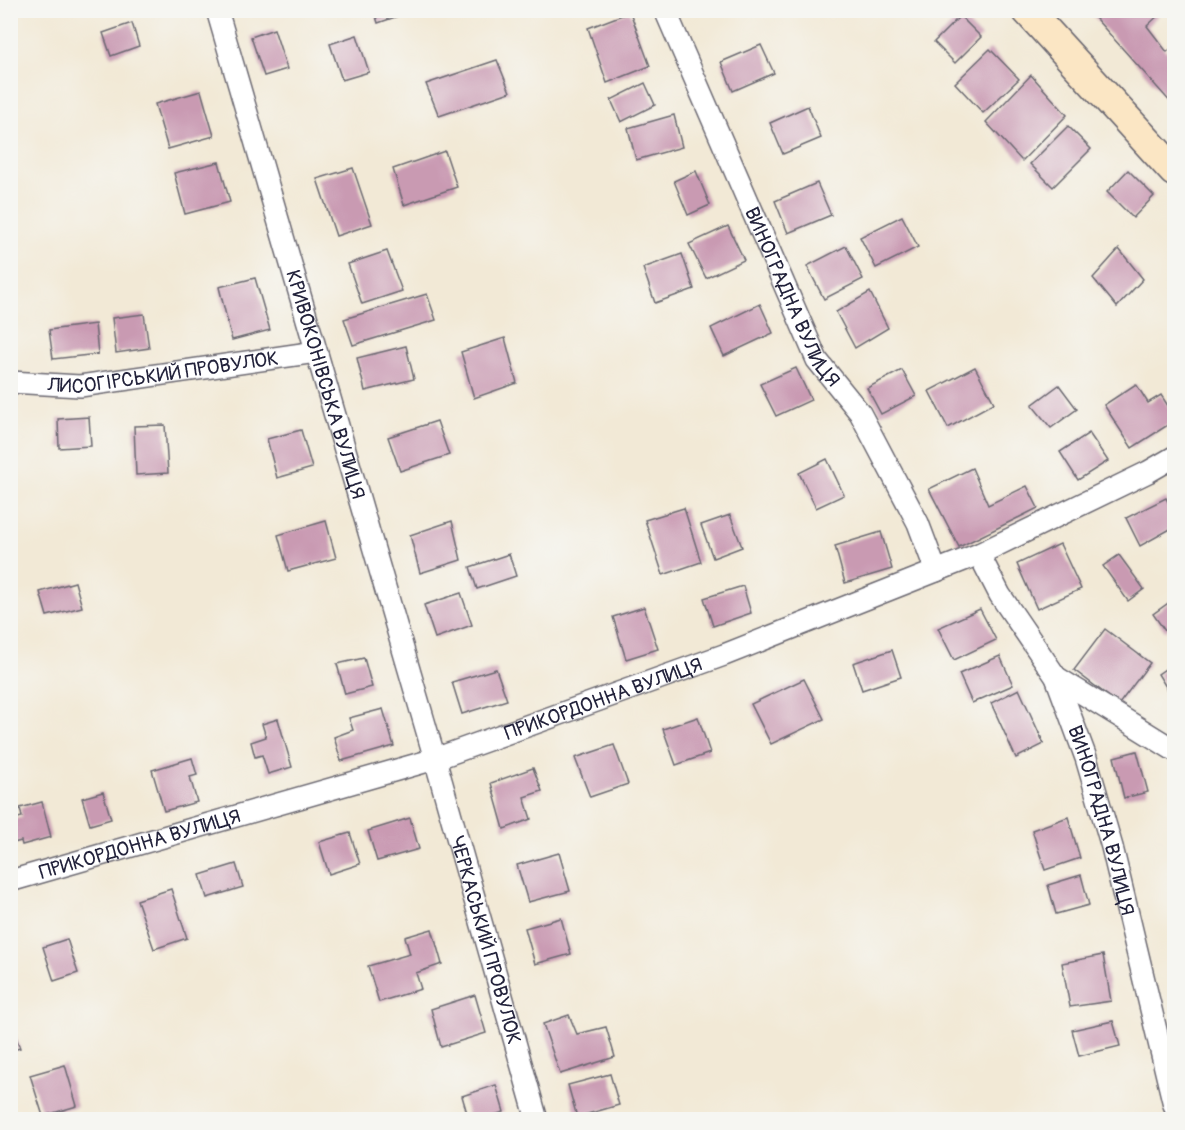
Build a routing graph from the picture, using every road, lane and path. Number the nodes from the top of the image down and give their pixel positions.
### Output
1 (218, 10) edge
2 (665, 10) edge
3 (1027, 10) edge
4 (1174, 171) edge
5 (316, 352) junction
6 (10, 382) edge
7 (1174, 458) edge
8 (979, 554) junction
9 (936, 572) junction
10 (1056, 677) junction
11 (1174, 750) edge
12 (435, 759) junction
13 (10, 881) edge
14 (1174, 1105) edge
15 (537, 1119) edge

1 - 5 street, КРИВОКОНІВСЬКА ВУЛИЦЯ
2 - 9 street, ВИНОГРАДНА ВУЛИЦЯ
3 - 4 main road
5 - 6 street, ЛИСОГІРСЬКИЙ ПРОВУЛОК
5 - 12 street, КРИВОКОНІВСЬКА ВУЛИЦЯ
7 - 8 street, ПРИКОРДОННА ВУЛИЦЯ
8 - 9 street, ПРИКОРДОННА ВУЛИЦЯ
8 - 10 street, ВИНОГРАДНА ВУЛИЦЯ
9 - 12 street, ПРИКОРДОННА ВУЛИЦЯ
10 - 11 street
10 - 14 street, ВИНОГРАДНА ВУЛИЦЯ
12 - 13 street, ПРИКОРДОННА ВУЛИЦЯ
12 - 15 street, ЧЕРКАСЬКИЙ ПРОВУЛОК

